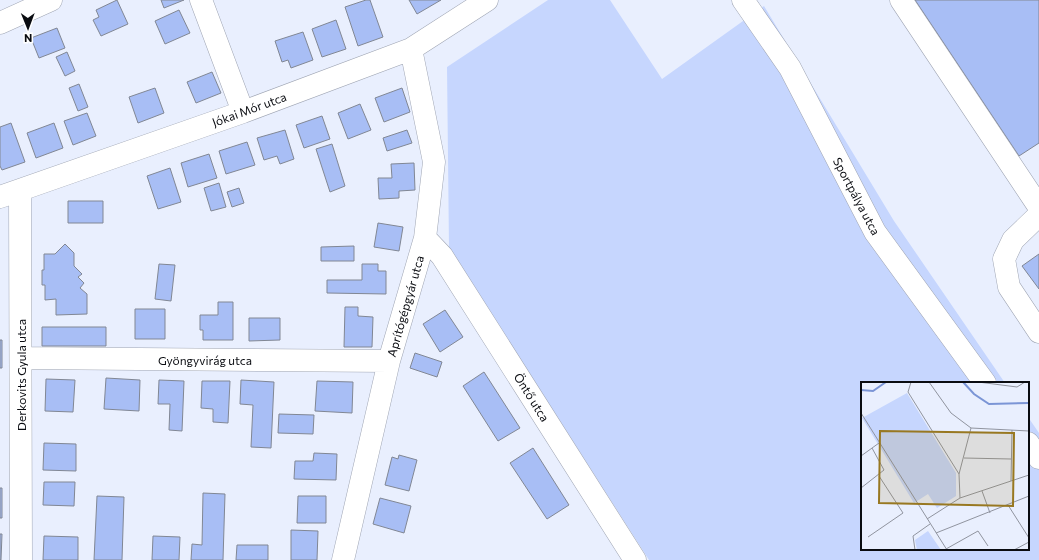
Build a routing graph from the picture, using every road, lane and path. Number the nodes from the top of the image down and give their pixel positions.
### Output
1 (201, 0) edge
2 (487, 0) edge
3 (743, 0) edge
4 (901, 0) edge
5 (39, 2) edge
6 (0, 23) edge
7 (411, 50) junction
8 (243, 112) junction
9 (20, 190) junction
10 (0, 197) edge
11 (1039, 206) edge
12 (1039, 215) edge
13 (425, 238) junction
14 (1039, 332) edge
15 (21, 358) junction
16 (389, 361) junction
17 (984, 382) edge
18 (1029, 444) edge
19 (1039, 458) edge
20 (21, 560) edge
21 (343, 560) edge
22 (635, 560) edge

1 - 8 street
2 - 7 street, Jókai Mór utca
3 - 17 street, Sportpálya utca
4 - 11 street
5 - 6 street
7 - 8 street, Jókai Mór utca
7 - 13 street, Aprítógépgyár utca
8 - 9 street, Jókai Mór utca
9 - 10 street, Jókai Mór utca
9 - 15 street, Derkovits Gyula utca
12 - 14 street
13 - 16 street, Aprítógépgyár utca
13 - 22 street, Öntő utca
15 - 16 street, Gyöngyvirág utca
15 - 20 street, Derkovits Gyula utca
16 - 21 street, Aprítógépgyár utca
18 - 19 street

